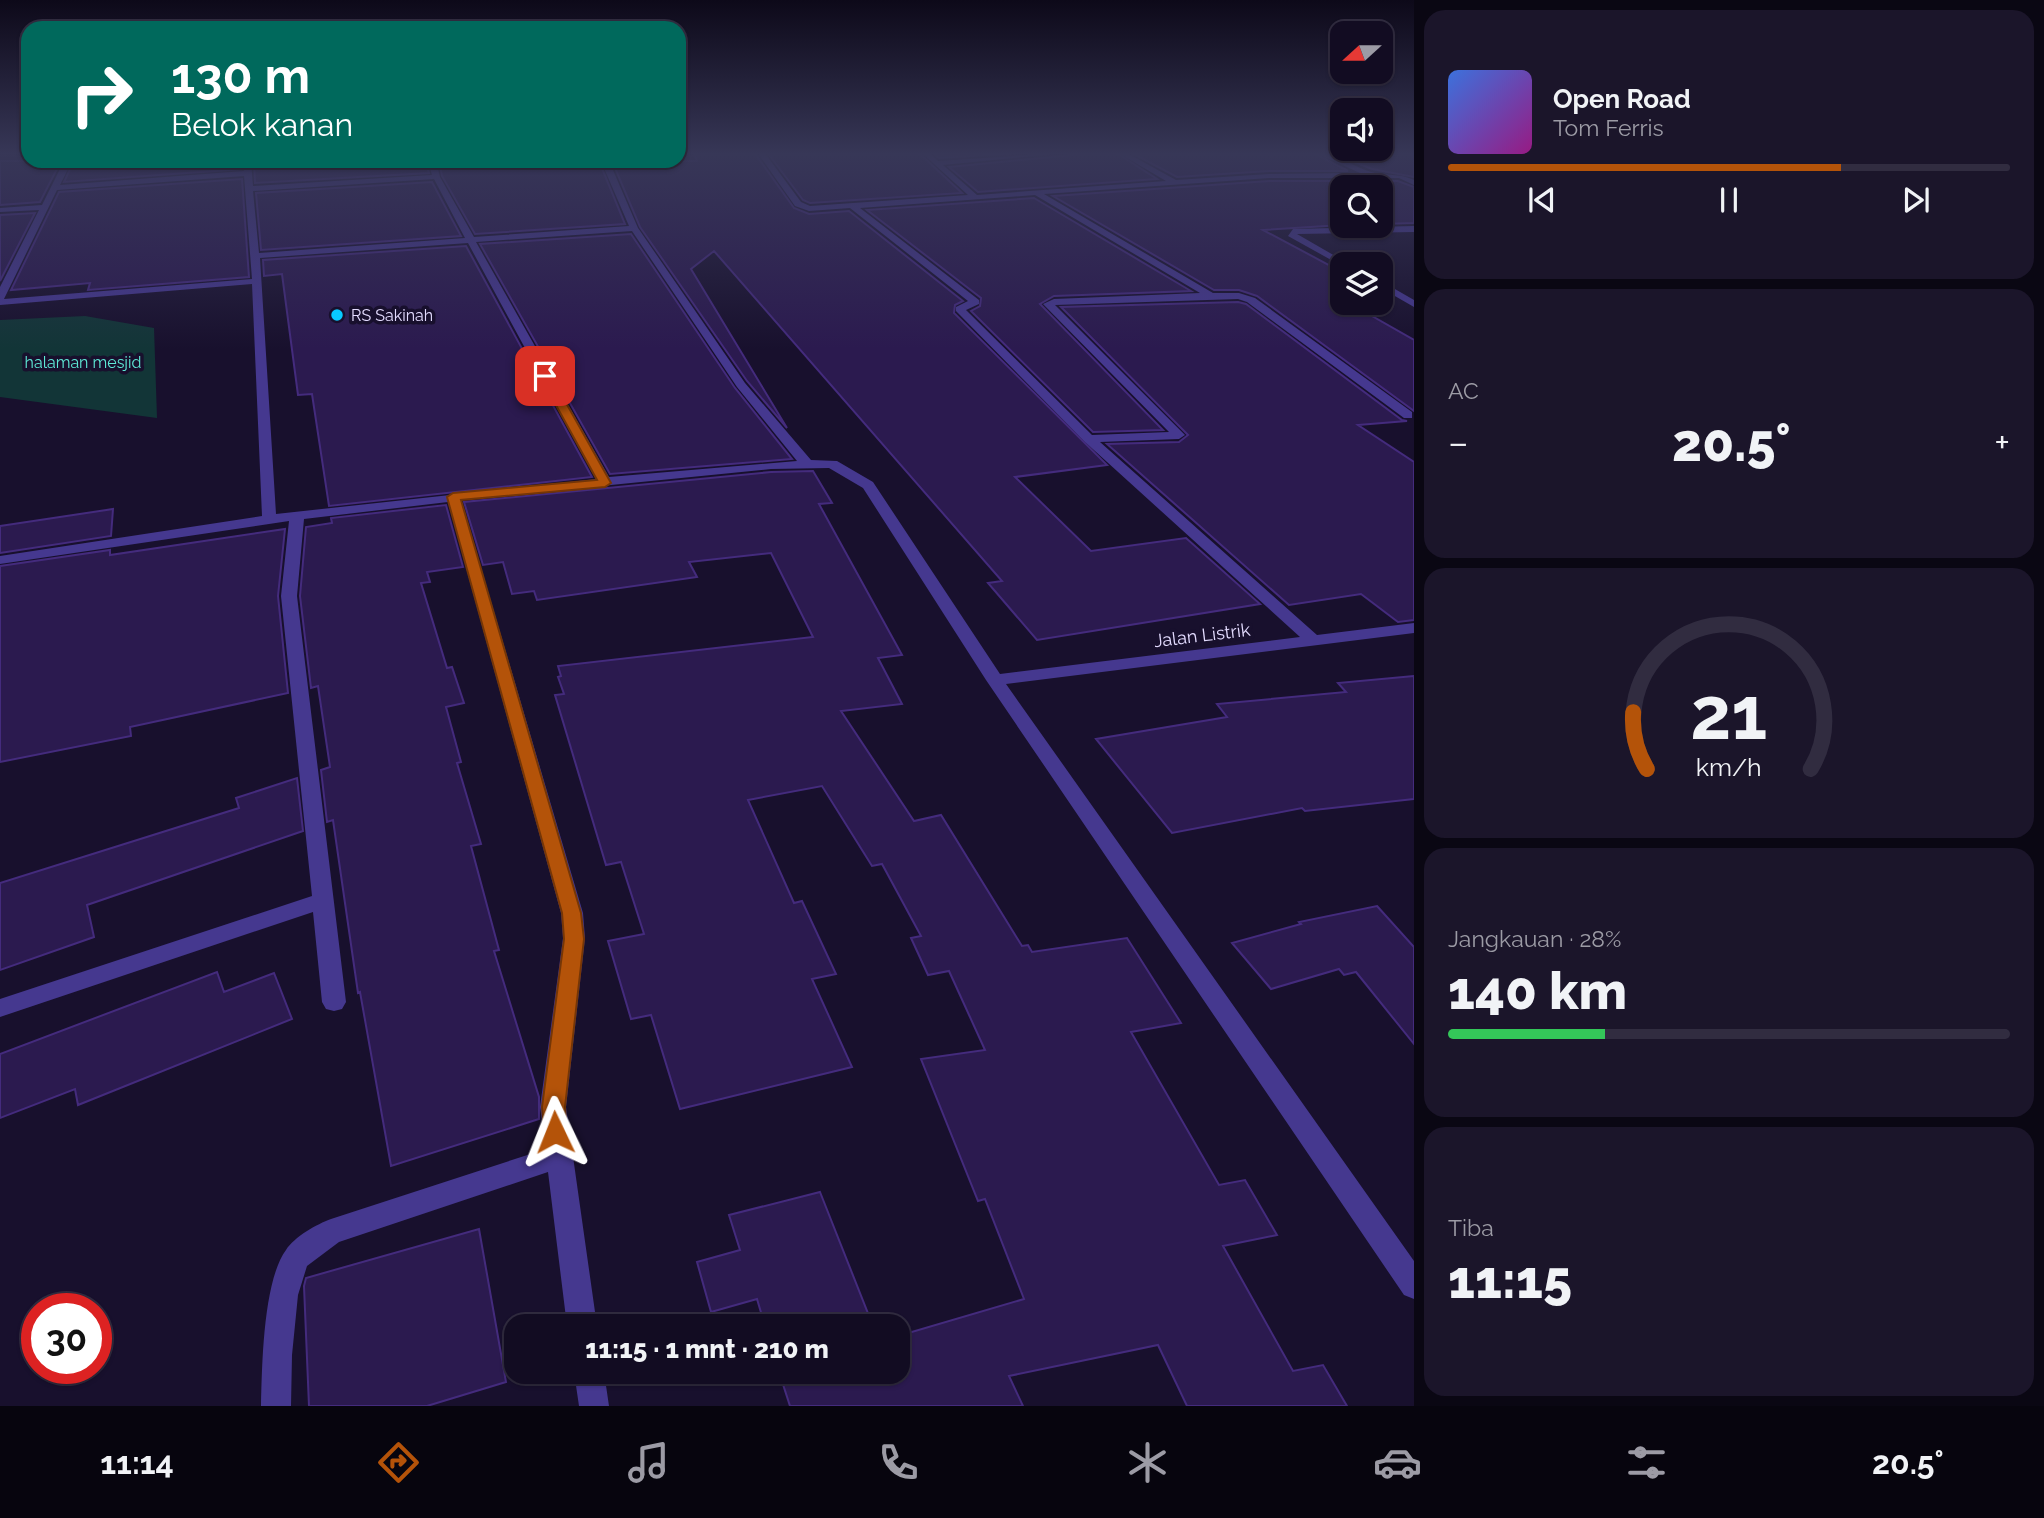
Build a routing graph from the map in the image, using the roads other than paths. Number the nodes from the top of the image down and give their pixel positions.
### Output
1 (41, 218) edge
2 (251, 218) edge
3 (458, 218) edge
4 (630, 218) edge
5 (868, 218) edge
6 (1078, 218) edge
7 (634, 228) junction
8 (1414, 229) edge
9 (470, 239) junction
10 (255, 256) junction
11 (1330, 256) edge
12 (257, 281) junction
13 (1393, 292) edge
14 (1211, 296) junction
15 (0, 299) edge
16 (1414, 304) edge
17 (1408, 415) dead end
18 (1088, 439) junction
19 (806, 463) junction
20 (605, 483) junction
21 (453, 497) junction
22 (297, 516) junction
23 (269, 519) junction
24 (0, 560) edge
25 (1414, 628) edge
26 (1314, 641) junction
27 (995, 680) junction
28 (322, 901) junction
29 (334, 1002) dead end
30 (0, 1008) edge
31 (558, 1157) junction
32 (1414, 1285) edge
33 (580, 1314) edge
34 (591, 1384) edge
35 (276, 1406) edge
36 (594, 1406) edge

1 - 15 street
2 - 10 street
3 - 9 street
4 - 7 street
5 - 18 street
6 - 14 street
7 - 9 street
7 - 19 street
8 - 11 street
9 - 10 street
9 - 20 street
10 - 12 street
12 - 15 street
12 - 23 street
13 - 16 street
14 - 17 street
14 - 18 street
18 - 26 street
19 - 20 street
19 - 27 street
20 - 21 street
21 - 22 street
21 - 31 street
22 - 23 street
22 - 28 street
23 - 24 street
25 - 26 street, Jalan Listrik
26 - 27 street, Jalan Listrik
27 - 32 street
28 - 29 street
28 - 30 street
31 - 33 street
31 - 35 street
34 - 36 street

